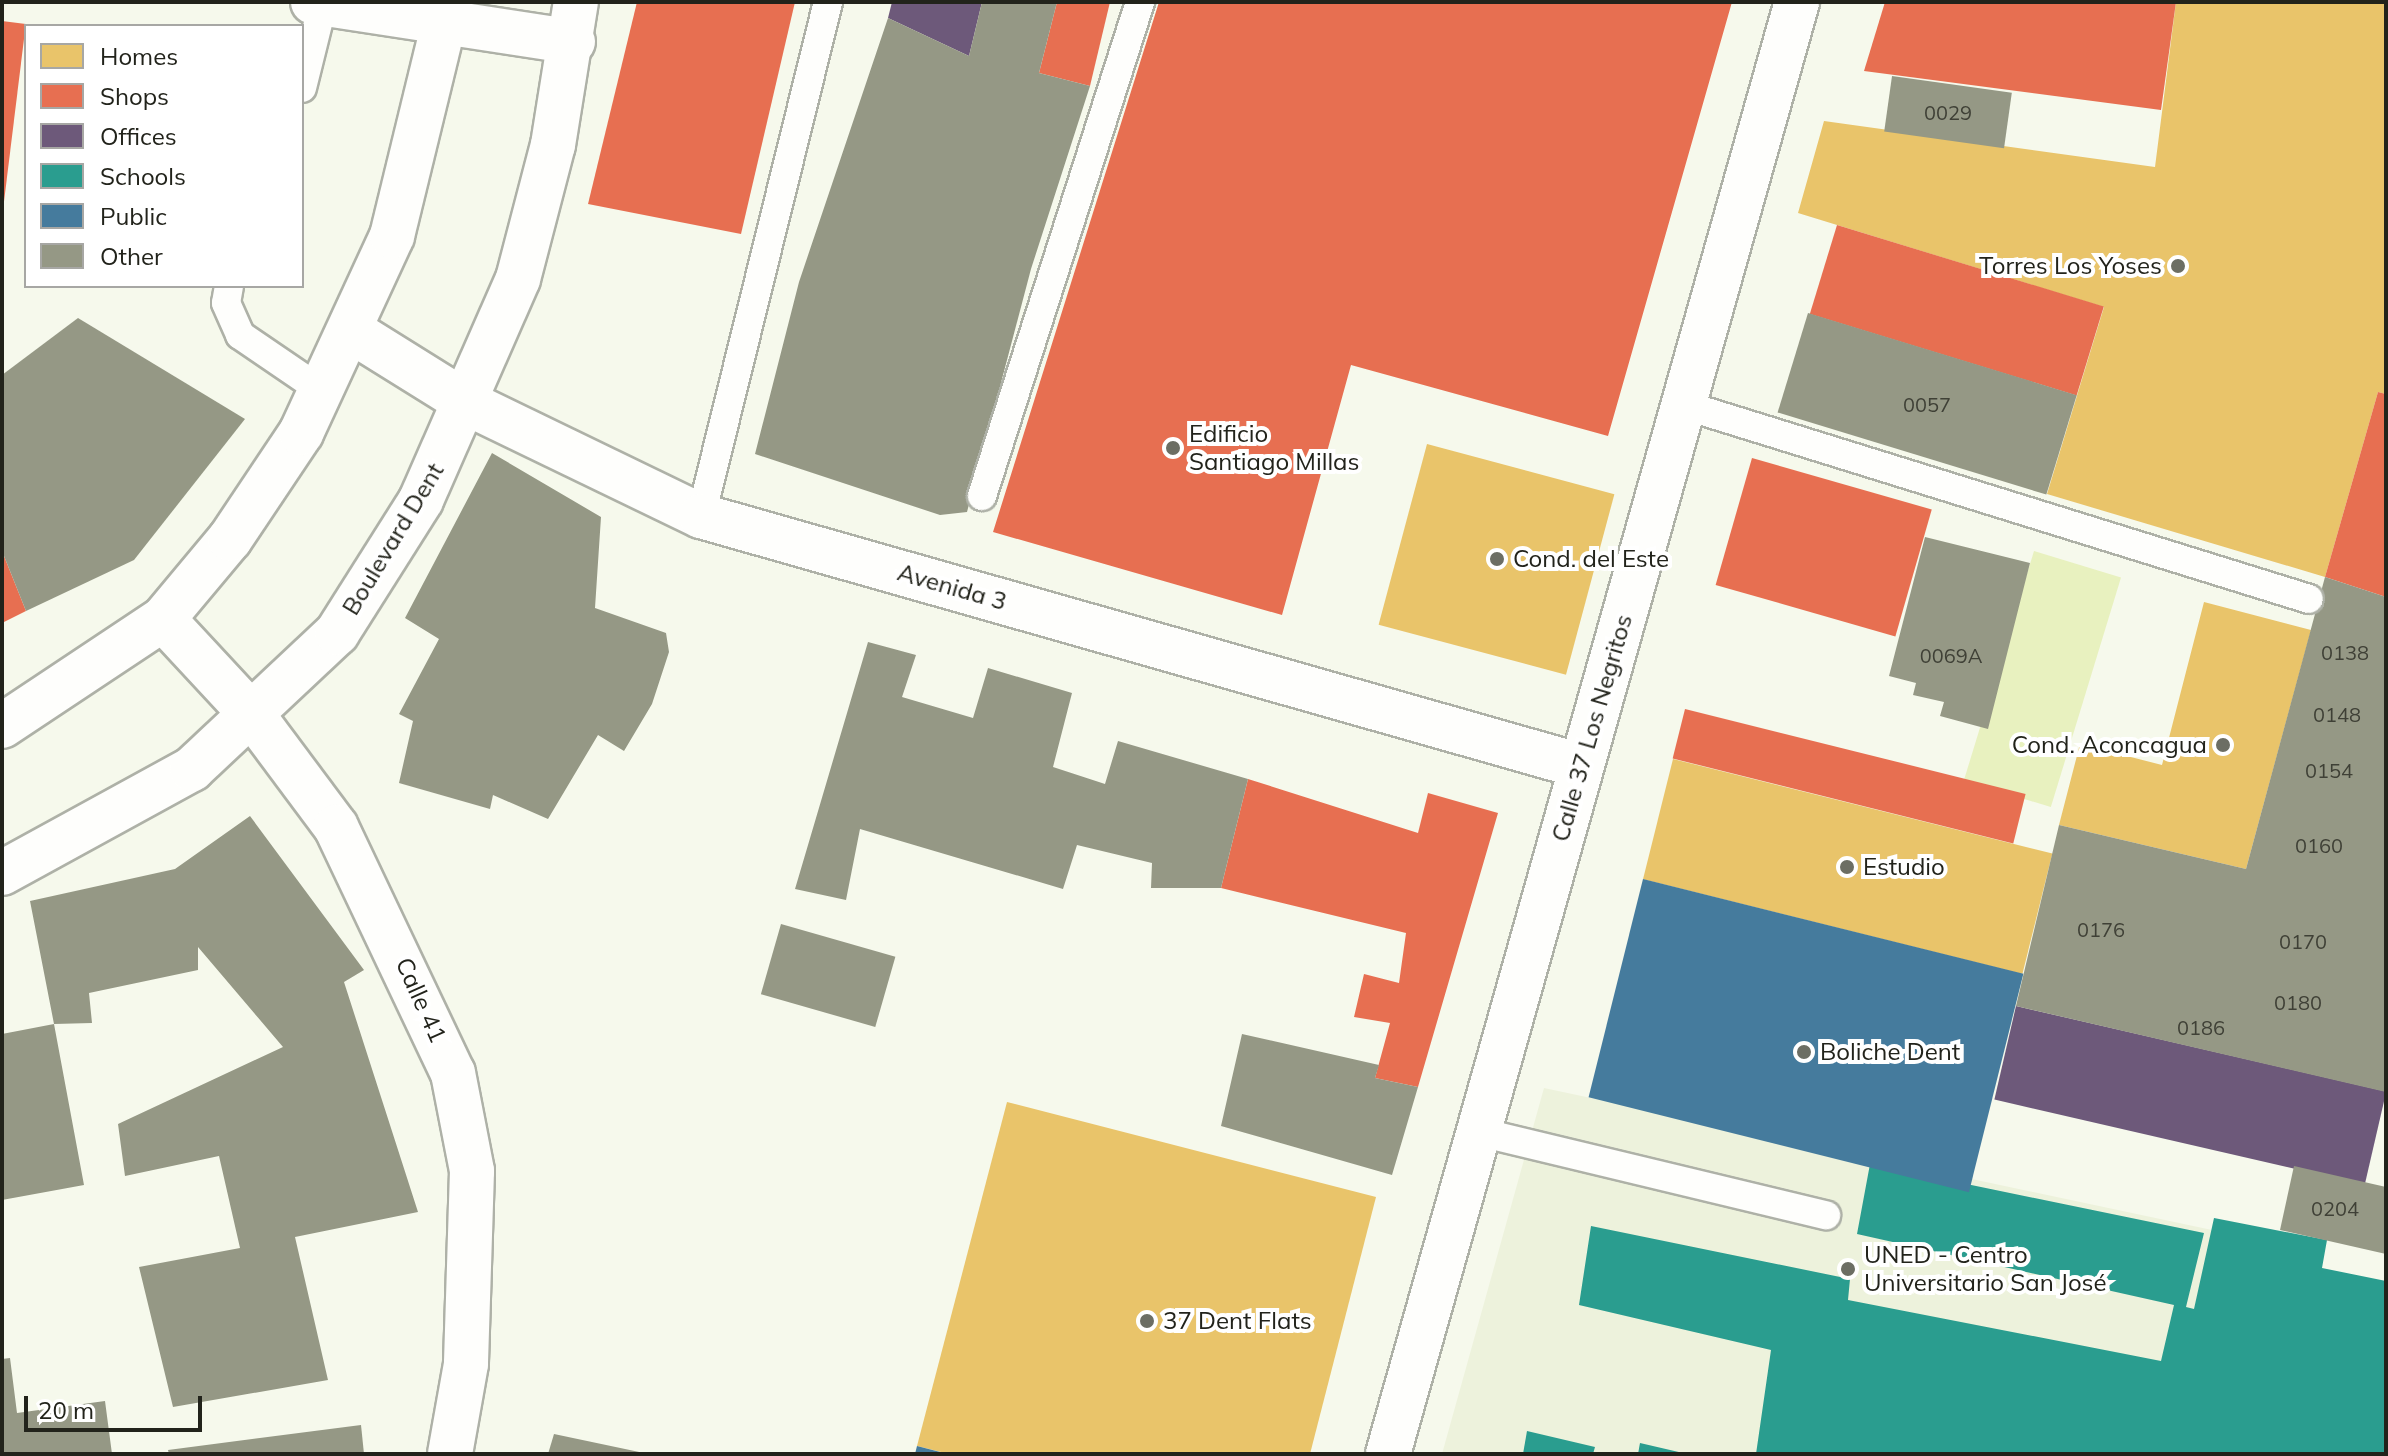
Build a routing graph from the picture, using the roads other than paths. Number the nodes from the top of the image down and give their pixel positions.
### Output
1 (828, 2) edge
2 (1140, 2) edge
3 (1797, 2) edge
4 (318, 3) edge
5 (446, 11) edge
6 (575, 22) edge
7 (304, 77) edge
8 (229, 288) edge
9 (353, 332) junction
10 (322, 391) junction
11 (467, 403) junction
12 (1684, 405) junction
13 (982, 496) dead end
14 (701, 516) junction
15 (2309, 599) dead end
16 (163, 619) junction
17 (254, 717) junction
18 (2, 726) edge
19 (1581, 766) junction
20 (2, 873) edge
21 (1479, 1132) junction
22 (1826, 1215) dead end
23 (450, 1454) edge
24 (1388, 1454) edge

1 - 14 lane
2 - 13 lane
3 - 12 street, Calle 37 Los Negritos
4 - 5 street
4 - 7 lane
5 - 6 street
5 - 9 street
6 - 11 street, Boulevard Dent
8 - 10 lane
9 - 10 street
9 - 11 street, Avenida 3
10 - 16 street
11 - 14 street, Avenida 3
11 - 17 street, Boulevard Dent
12 - 15 lane
12 - 19 street, Calle 37 Los Negritos
14 - 19 street, Avenida 3
16 - 17 street, Calle 41
16 - 18 street
17 - 20 street, Boulevard Dent
17 - 23 street, Calle 41
19 - 21 street, Calle 37 Los Negritos
21 - 22 lane
21 - 24 street, Calle 37 Los Negritos

